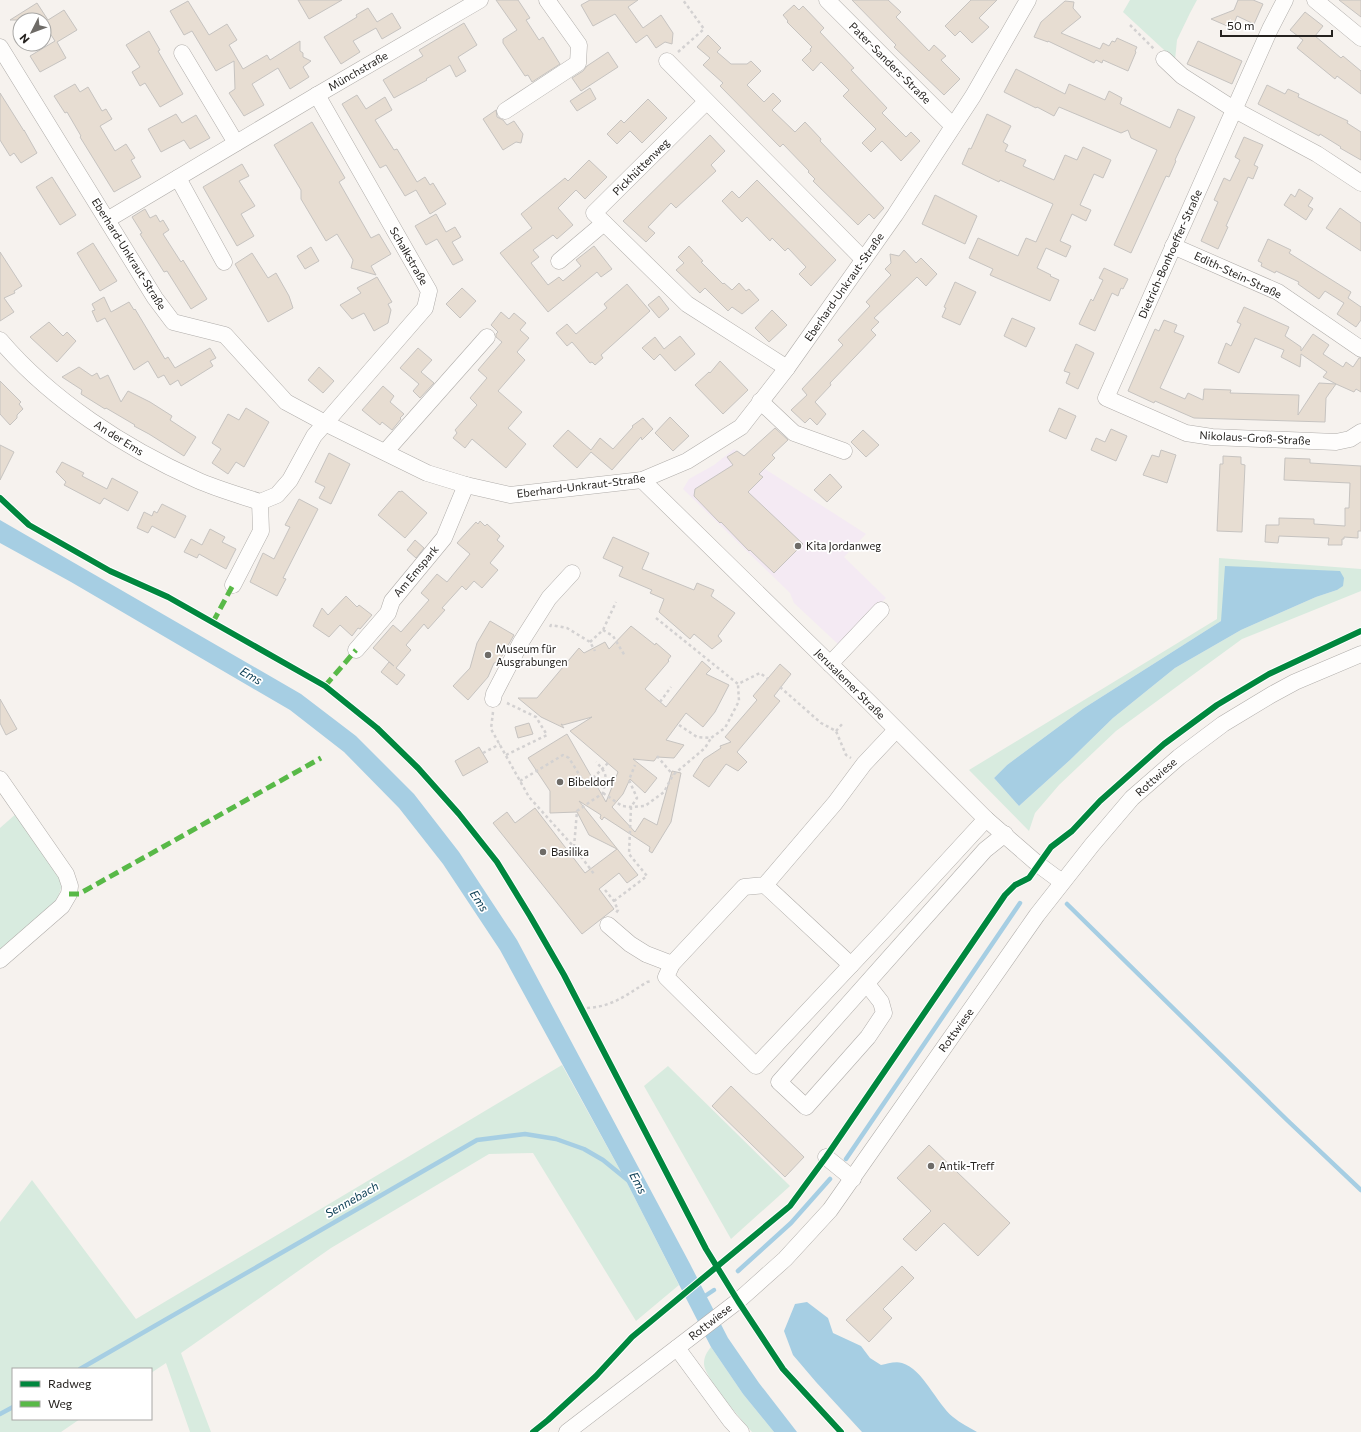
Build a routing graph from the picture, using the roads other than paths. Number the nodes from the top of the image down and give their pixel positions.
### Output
1 (480, 0) edge
2 (827, 0) edge
3 (1285, 0) edge
4 (1314, 0) edge
5 (550, 1) edge
6 (1023, 2) edge
7 (1361, 38) edge
8 (0, 47) edge
9 (182, 53) dead end
10 (1164, 59) road end
11 (666, 61) road end
12 (317, 95) junction
13 (706, 102) junction
14 (1235, 110) junction
15 (505, 111) dead end
16 (953, 126) junction
17 (236, 143) junction
18 (178, 178) junction
19 (1361, 183) edge
20 (107, 220) junction
21 (604, 223) junction
22 (1173, 246) junction
23 (863, 260) junction
24 (559, 261) dead end
25 (224, 262) dead end
26 (487, 337) dead end
27 (0, 340) edge
28 (1361, 349) edge
29 (787, 368) junction
30 (1106, 398) joint
31 (760, 401) junction
32 (325, 423) junction
33 (1361, 432) edge
34 (386, 451) junction
35 (844, 451) dead end
36 (642, 480) junction
37 (466, 485) junction
38 (260, 502) junction
39 (572, 572) dead end
40 (233, 585) dead end
41 (881, 610) dead end
42 (356, 650) dead end
43 (1361, 654) edge
44 (830, 664) junction
45 (493, 699) road end
46 (896, 730) junction
47 (0, 779) edge
48 (986, 819) junction
49 (1005, 834) junction
50 (1062, 882) junction
51 (765, 885) junction
52 (608, 925) road end
53 (0, 960) edge
54 (851, 965) junction
55 (669, 971) junction
56 (867, 984) junction
57 (826, 1157) dead end
58 (853, 1179) junction
59 (683, 1344) junction
60 (567, 1432) edge
61 (741, 1432) edge

1 - 12 street, Münchstraße
2 - 16 street, Pater-Sanders-Straße
3 - 14 street, Dietrich-Bonhoeffer-Straße
4 - 7 street
5 - 15 street
6 - 16 street, Eberhard-Unkraut-Straße
8 - 20 street, Eberhard-Unkraut-Straße
9 - 17 street
10 - 14 street
11 - 13 street
12 - 17 street, Münchstraße
12 - 32 street, Schalkstraße
13 - 21 street, Pickhüttenweg
13 - 23 street
14 - 19 street
14 - 22 street, Dietrich-Bonhoeffer-Straße
16 - 23 street, Eberhard-Unkraut-Straße
17 - 18 street, Münchstraße
18 - 20 street, Münchstraße
18 - 25 street
20 - 32 street, Eberhard-Unkraut-Straße
21 - 24 street
21 - 29 street, Pickhüttenweg
22 - 28 street, Edith-Stein-Straße
22 - 30 street, Dietrich-Bonhoeffer-Straße
23 - 29 street, Eberhard-Unkraut-Straße
26 - 34 street
27 - 38 street, An der Ems
29 - 31 street, Eberhard-Unkraut-Straße
30 - 33 street, Nikolaus-Groß-Straße
31 - 35 street
31 - 36 street, Eberhard-Unkraut-Straße
32 - 34 street, Eberhard-Unkraut-Straße
32 - 38 street
34 - 37 street, Eberhard-Unkraut-Straße
36 - 37 street, Eberhard-Unkraut-Straße
36 - 44 street, Jerusalemer Straße
37 - 42 street, Am Emspark
38 - 40 street
39 - 45 street
41 - 44 street
43 - 50 street, Rottwiese
44 - 46 street, Jerusalemer Straße
46 - 48 street, Jerusalemer Straße
46 - 51 street
47 - 53 street
48 - 49 street, Jerusalemer Straße
48 - 54 street
49 - 50 street, Jerusalemer Straße
49 - 56 street
50 - 58 street, Rottwiese
51 - 54 street
51 - 55 street
52 - 55 street
54 - 55 street
56 - 56 street
57 - 58 street
58 - 59 street, Rottwiese
59 - 60 street, Rottwiese
59 - 61 street

